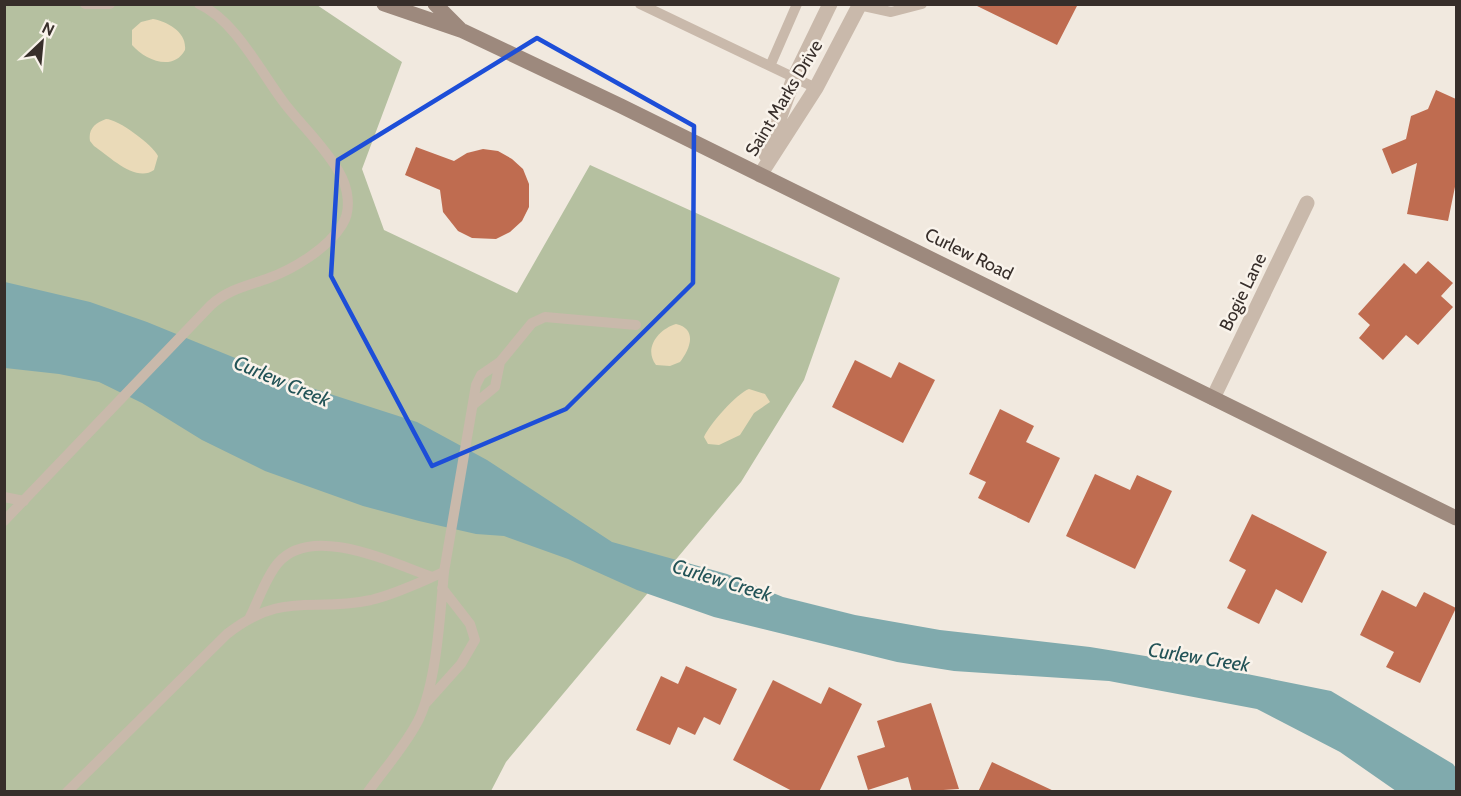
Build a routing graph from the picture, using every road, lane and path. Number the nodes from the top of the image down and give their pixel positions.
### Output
1 (85, 4) edge
2 (110, 4) edge
3 (199, 4) edge
4 (384, 4) edge
5 (435, 4) edge
6 (640, 4) edge
7 (797, 4) edge
8 (830, 4) edge
9 (922, 4) edge
10 (860, 5) edge
11 (463, 31) junction
12 (770, 66) junction
13 (794, 78) junction
14 (816, 88) junction
15 (760, 175) junction
16 (1307, 203) dead end
17 (636, 326) dead end
18 (500, 362) junction
19 (1213, 398) junction
20 (473, 407) junction
21 (4, 497) edge
22 (24, 501) junction
23 (1456, 518) edge
24 (4, 520) edge
25 (444, 567) junction
26 (432, 577) junction
27 (442, 588) junction
28 (250, 617) junction
29 (425, 704) junction
30 (68, 792) edge
31 (368, 792) edge

1 - 2 lane
3 - 22 lane
4 - 11 main road, Curlew Road
5 - 11 main road, Curlew Road
6 - 12 lane
7 - 12 lane
8 - 13 street, Saint Marks Drive
9 - 10 lane
10 - 14 street, Saint Marks Drive
11 - 15 main road, Curlew Road
12 - 13 lane
13 - 14 lane
13 - 15 street, Saint Marks Drive
14 - 15 street, Saint Marks Drive
15 - 19 main road, Curlew Road
16 - 19 street, Bogie Lane
17 - 18 lane
18 - 20 lane
18 - 20 lane
19 - 23 main road, Curlew Road
20 - 25 lane
21 - 22 lane
22 - 24 lane
25 - 26 lane
25 - 27 lane
26 - 28 lane
26 - 28 lane
27 - 29 lane
27 - 29 lane
28 - 30 lane
29 - 31 lane

